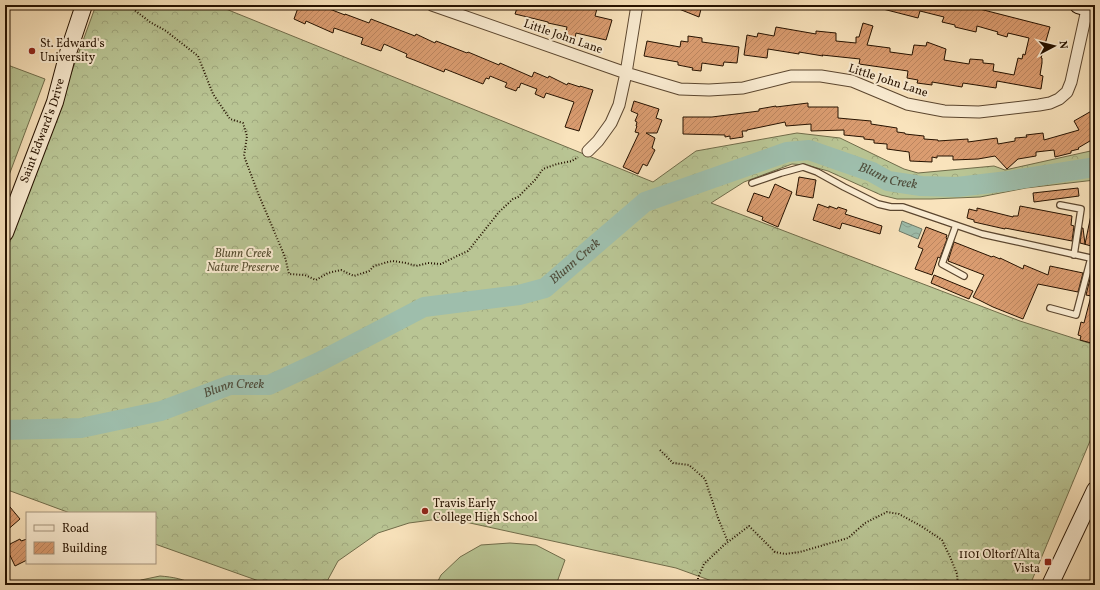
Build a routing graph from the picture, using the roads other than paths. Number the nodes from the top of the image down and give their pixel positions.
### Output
1 (84, 5) edge
2 (432, 5) edge
3 (637, 5) edge
4 (1087, 7) edge
5 (626, 73) junction
6 (588, 151) road end
7 (752, 184) dead end
8 (1060, 205) dead end
9 (956, 226) junction
10 (5, 234) edge
11 (1074, 255) junction
12 (1093, 259) edge
13 (964, 276) dead end
14 (1050, 308) dead end
15 (1095, 490) edge
16 (1095, 580) edge
17 (1050, 585) edge
18 (1093, 585) edge

1 - 10 street, Saint Edward's Drive
2 - 5 street, Little John Lane
3 - 5 street
4 - 5 street, Little John Lane
5 - 6 street
7 - 9 lane
8 - 11 lane
9 - 11 lane
9 - 13 lane
11 - 12 lane
12 - 14 lane
15 - 17 street
16 - 18 lane

